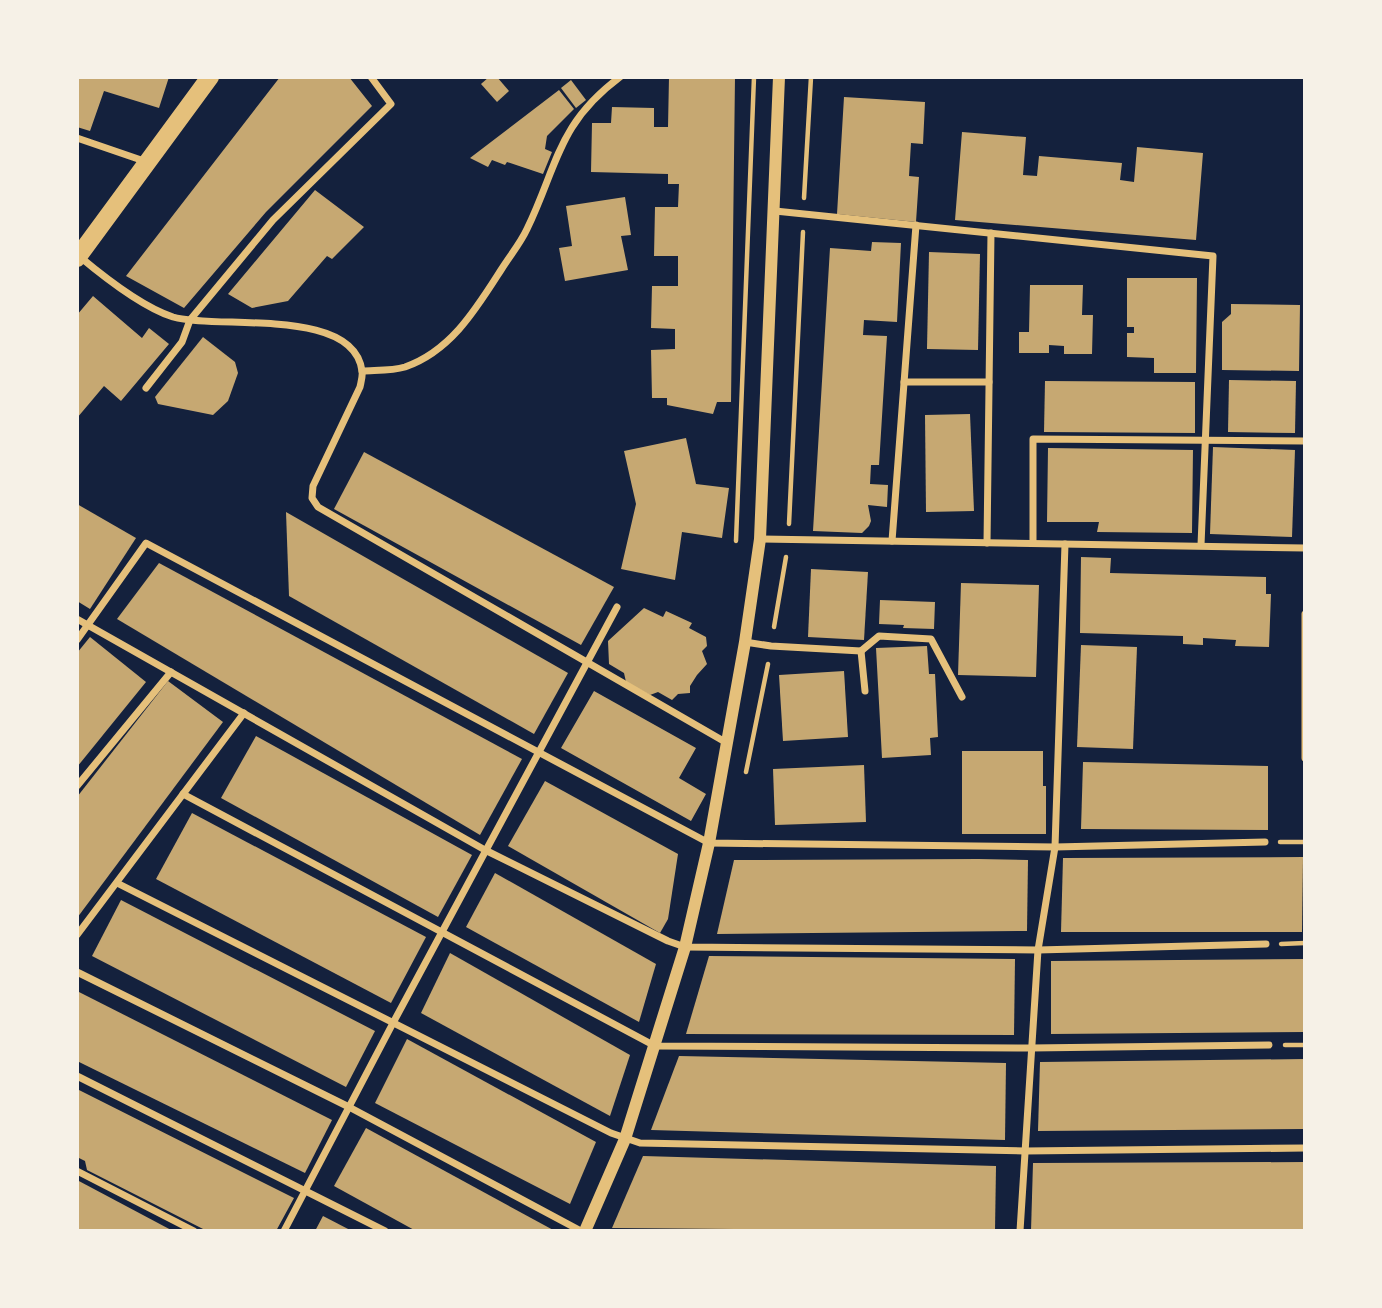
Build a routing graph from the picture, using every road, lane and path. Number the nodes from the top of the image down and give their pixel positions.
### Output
1 (210, 77) edge
2 (371, 77) edge
3 (620, 77) edge
4 (754, 77) edge
5 (779, 77) edge
6 (811, 77) edge
7 (77, 138) edge
8 (147, 162) junction
9 (775, 211) junction
10 (804, 214) junction
11 (916, 225) junction
12 (991, 233) junction
13 (78, 257) edge
14 (190, 320) junction
15 (362, 371) junction
16 (904, 382) junction
17 (989, 382) junction
18 (146, 388) dead end
19 (1205, 440) junction
20 (1305, 441) edge
21 (760, 539) junction
22 (789, 540) junction
23 (892, 541) junction
24 (987, 543) junction
25 (1033, 543) junction
26 (1065, 544) junction
27 (1201, 545) junction
28 (1305, 548) edge
29 (734, 553) dead end
30 (617, 607) dead end
31 (1305, 614) edge
32 (77, 619) edge
33 (89, 626) junction
34 (77, 639) edge
35 (745, 642) junction
36 (861, 652) junction
37 (586, 663) junction
38 (171, 672) junction
39 (864, 691) dead end
40 (962, 697) dead end
41 (244, 713) junction
42 (727, 743) junction
43 (1304, 748) edge
44 (538, 750) junction
45 (1305, 758) edge
46 (77, 786) edge
47 (183, 794) junction
48 (1265, 842) dead end
49 (709, 843) junction
50 (1055, 847) junction
51 (485, 850) junction
52 (117, 883) junction
53 (442, 931) junction
54 (77, 935) edge
55 (1266, 944) dead end
56 (685, 947) junction
57 (1038, 950) junction
58 (77, 972) edge
59 (393, 1023) junction
60 (1269, 1045) dead end
61 (656, 1046) junction
62 (1031, 1048) junction
63 (77, 1076) edge
64 (349, 1107) junction
65 (625, 1139) junction
66 (1305, 1148) edge
67 (1025, 1151) junction
68 (77, 1171) edge
69 (306, 1190) junction
70 (194, 1231) edge
71 (284, 1231) edge
72 (385, 1231) edge
73 (583, 1231) edge
74 (1020, 1231) edge

1 - 8 main road
2 - 14 street
3 - 15 street
4 - 29 path
5 - 9 street
6 - 10 path
7 - 8 street
8 - 13 main road
9 - 10 street
9 - 21 street
10 - 11 street
10 - 22 path
11 - 12 street
11 - 16 street
12 - 17 street
12 - 19 street
13 - 14 street
14 - 15 street
14 - 18 street
15 - 37 street
16 - 17 street
16 - 23 street
17 - 24 street
19 - 20 street
19 - 25 street
19 - 27 street
21 - 22 street
21 - 35 street
22 - 23 street
23 - 24 street
24 - 25 street
25 - 26 street
26 - 27 street
26 - 50 street
27 - 28 street
30 - 37 street
31 - 43 street
32 - 33 street
33 - 34 street
33 - 38 street
33 - 44 street
35 - 36 street
35 - 42 street
36 - 39 street
36 - 40 street
37 - 42 street
37 - 44 street
38 - 41 street
38 - 46 street
41 - 47 street
41 - 51 street
42 - 49 street
43 - 45 street
44 - 49 street
44 - 51 street
47 - 52 street
47 - 53 street
48 - 50 street
49 - 50 street
49 - 56 street
50 - 57 street
51 - 53 street
51 - 56 street
52 - 54 street
52 - 59 street
53 - 59 street
53 - 61 street
55 - 57 street
56 - 57 street
56 - 61 street
57 - 62 street
58 - 64 street
59 - 64 street
59 - 65 street
60 - 62 street
61 - 62 street
61 - 65 street
62 - 67 street
63 - 69 street
64 - 69 street
64 - 73 street
65 - 67 street
65 - 73 street
66 - 67 street
67 - 74 street
68 - 70 street
69 - 71 street
69 - 72 street

